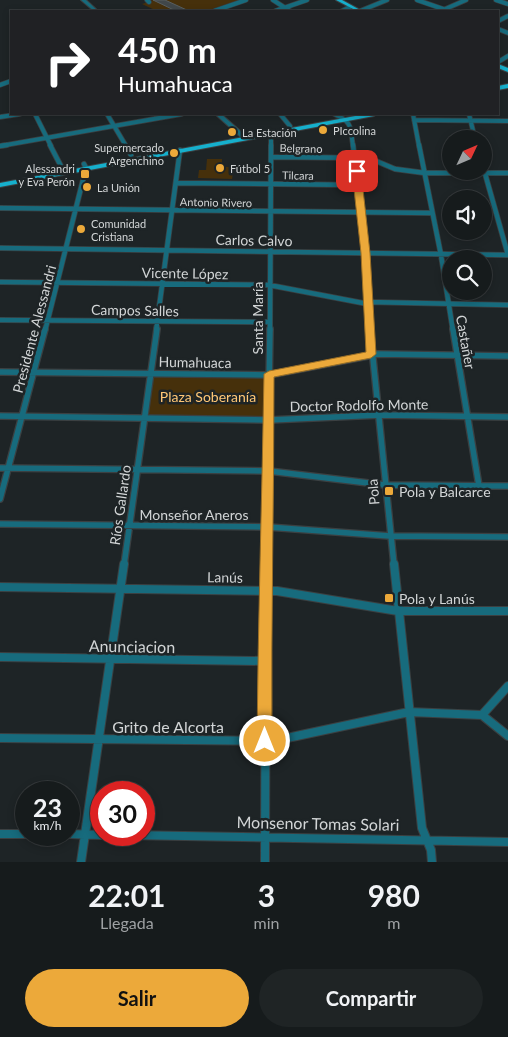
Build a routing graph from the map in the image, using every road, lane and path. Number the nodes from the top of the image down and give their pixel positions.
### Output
1 (83, 0) edge
2 (246, 0) edge
3 (273, 0) edge
4 (307, 0) edge
5 (333, 0) edge
6 (338, 0) edge
7 (387, 0) edge
8 (417, 0) edge
9 (466, 0) edge
10 (496, 0) edge
11 (508, 4) edge
12 (222, 8) junction
13 (284, 8) junction
14 (348, 9) edge
15 (95, 10) edge
16 (217, 10) edge
17 (225, 10) edge
18 (278, 10) edge
19 (288, 10) edge
20 (362, 10) edge
21 (442, 10) edge
22 (13, 115) edge
23 (35, 115) edge
24 (108, 115) edge
25 (176, 115) edge
26 (219, 115) edge
27 (281, 115) edge
28 (357, 115) edge
29 (413, 115) edge
30 (468, 115) edge
31 (340, 116) edge
32 (0, 117) edge
33 (414, 120) junction
34 (471, 121) junction
35 (508, 121) edge
36 (114, 126) junction
37 (290, 126) junction
38 (473, 130) edge
39 (270, 134) junction
40 (244, 136) junction
41 (46, 138) junction
42 (0, 146) edge
43 (180, 150) junction
44 (131, 155) junction
45 (272, 157) junction
46 (355, 158) junction
47 (85, 166) junction
48 (63, 170) junction
49 (492, 172) edge
50 (425, 173) junction
51 (442, 173) edge
52 (508, 173) edge
53 (0, 180) edge
54 (486, 180) edge
55 (177, 182) junction
56 (272, 183) junction
57 (0, 185) edge
58 (358, 185) junction
59 (0, 208) edge
60 (77, 209) junction
61 (172, 210) junction
62 (270, 212) junction
63 (361, 212) junction
64 (432, 213) junction
65 (508, 225) edge
66 (500, 226) junction
67 (0, 248) edge
68 (66, 249) junction
69 (168, 250) junction
70 (271, 251) junction
71 (366, 253) junction
72 (441, 255) junction
73 (508, 255) edge
74 (0, 282) edge
75 (58, 283) junction
76 (162, 284) junction
77 (270, 285) junction
78 (368, 303) junction
79 (448, 304) junction
80 (508, 305) edge
81 (0, 320) edge
82 (48, 320) junction
83 (158, 321) junction
84 (270, 322) junction
85 (371, 354) junction
86 (457, 355) junction
87 (508, 356) edge
88 (0, 372) edge
89 (34, 372) junction
90 (151, 373) junction
91 (269, 374) junction
92 (380, 415) junction
93 (0, 416) edge
94 (468, 416) junction
95 (22, 417) junction
96 (508, 417) edge
97 (145, 418) junction
98 (269, 420) junction
99 (0, 468) edge
100 (9, 468) junction
101 (137, 469) junction
102 (268, 470) junction
103 (385, 484) junction
104 (479, 486) junction
105 (508, 486) edge
106 (0, 499) edge
107 (0, 524) edge
108 (130, 526) junction
109 (268, 527) junction
110 (390, 536) junction
111 (508, 537) edge
112 (0, 586) edge
113 (122, 588) junction
114 (265, 590) junction
115 (398, 611) junction
116 (508, 611) edge
117 (0, 657) edge
118 (111, 660) junction
119 (264, 661) junction
120 (508, 686) edge
121 (409, 712) junction
122 (482, 715) junction
123 (508, 736) edge
124 (0, 738) edge
125 (98, 740) junction
126 (265, 741) junction
127 (0, 834) edge
128 (15, 834) edge
129 (80, 834) edge
130 (86, 834) junction
131 (90, 834) edge
132 (155, 835) edge
133 (266, 837) junction
134 (426, 841) junction
135 (508, 842) edge
136 (82, 862) edge
137 (265, 862) edge
138 (432, 862) edge

1 - 15 street
2 - 12 street
3 - 13 street
4 - 13 street
5 - 14 main road
6 - 14 main road
7 - 20 street
8 - 21 street
9 - 21 street
10 - 11 street
12 - 16 street
12 - 17 street
13 - 18 street
13 - 19 street
22 - 32 street
23 - 41 street
24 - 36 street
25 - 36 street
26 - 40 street
27 - 37 street
28 - 31 main road
29 - 33 street, Castañer
30 - 34 street
31 - 37 main road
31 - 39 main road
31 - 46 street, Pola
33 - 34 street
33 - 50 street, Castañer
34 - 35 street
34 - 38 street
36 - 41 street
36 - 44 street
37 - 40 main road
39 - 40 main road
39 - 45 street, Santa María
40 - 43 main road
40 - 44 main road
41 - 42 street
41 - 48 street
43 - 47 main road
43 - 55 street, Ríos Gallardo
44 - 47 main road
45 - 46 street, Belgrano
45 - 56 street, Santa María
46 - 50 street, Belgrano
46 - 58 street, Pola
47 - 48 main road
47 - 60 street, Presidente Alessandri
48 - 53 main road
48 - 57 main road
49 - 52 street, Belgrano
50 - 51 street, Belgrano
50 - 64 street, Castañer
54 - 66 street
55 - 56 street, Tilcara
55 - 61 street, Ríos Gallardo
56 - 58 street, Tilcara
56 - 62 street, Santa María
58 - 63 street, Pola
59 - 60 street, Antonio Rivero
60 - 61 street, Antonio Rivero
60 - 68 street, Presidente Alessandri
61 - 62 street, Antonio Rivero
61 - 69 street, Ríos Gallardo
62 - 63 street, Antonio Rivero
62 - 70 street, Santa María
63 - 64 street, Antonio Rivero
63 - 71 street, Pola
64 - 72 street, Castañer
65 - 66 street
66 - 73 street
67 - 68 street, Carlos Calvo
68 - 69 street, Carlos Calvo
68 - 75 street, Presidente Alessandri
69 - 70 street, Carlos Calvo
69 - 76 street, Ríos Gallardo
70 - 71 street, Carlos Calvo
70 - 77 street, Santa María
71 - 72 street, Carlos Calvo
71 - 78 street, Pola
72 - 73 street, Carlos Calvo
72 - 79 street, Castañer
74 - 75 street, Vicente López
75 - 76 street, Vicente López
75 - 82 street, Presidente Alessandri
76 - 77 street, Vicente López
76 - 83 street, Ríos Gallardo
77 - 78 street, Vicente López
77 - 84 street, Santa María
78 - 79 street, Vicente López
78 - 85 street, Pola
79 - 80 street, Vicente López
79 - 86 street, Castañer
81 - 82 street, Campos Salles
82 - 83 street, Campos Salles
82 - 89 street, Presidente Alessandri
83 - 84 street, Campos Salles
83 - 90 street, Ríos Gallardo
84 - 91 street, Santa María
85 - 86 street, Humahuaca
85 - 91 street, Humahuaca
85 - 92 street, Pola
86 - 87 street, Humahuaca
86 - 94 street, Castañer
88 - 89 street, Humahuaca
89 - 90 street, Humahuaca
89 - 95 street, Presidente Alessandri
90 - 91 street, Humahuaca
90 - 97 street, Ríos Gallardo
91 - 98 street, Santa María
92 - 94 street, Doctor Rodolfo Monte
92 - 98 street, Doctor Rodolfo Monte
92 - 103 street, Pola
93 - 95 street, Doctor Rodolfo Monte
94 - 96 street, Doctor Rodolfo Monte
94 - 104 street, Castañer
95 - 97 street, Doctor Rodolfo Monte
95 - 100 street, Presidente Alessandri
97 - 98 street, Doctor Rodolfo Monte
97 - 101 street, Ríos Gallardo
98 - 102 street, Santa María
99 - 100 street
100 - 101 street
100 - 106 street, Presidente Alessandri
101 - 102 street
101 - 108 street, Ríos Gallardo
102 - 103 street
102 - 109 street, Santa María
103 - 104 street
103 - 110 street, Pola
104 - 105 street
107 - 108 street, Monseñor Aneros
108 - 109 street, Monseñor Aneros
108 - 113 street, Ríos Gallardo
109 - 110 street, Monseñor Aneros
109 - 114 street, Santa María
110 - 111 street, Monseñor Aneros
110 - 115 street, Pola
112 - 113 street, Lanús
113 - 114 street, Lanús
113 - 118 street, Ríos Gallardo
114 - 115 street, Lanús
114 - 119 street, Santa María
115 - 116 street, Lanús
115 - 121 street, Pola
117 - 118 street, Anunciacion
118 - 119 street, Anunciacion
118 - 125 street, Ríos Gallardo
119 - 126 street, Santa María
120 - 122 street
121 - 122 street, Grito de Alcorta
121 - 126 street, Grito de Alcorta
121 - 134 street, Pola
122 - 123 street
124 - 125 street, Grito de Alcorta
125 - 126 street, Grito de Alcorta
125 - 130 street, Ríos Gallardo
126 - 133 street, Santa María
127 - 128 street
129 - 130 street
130 - 131 street
130 - 136 street, Ríos Gallardo
132 - 133 street, Monsenor Tomas Solari
133 - 134 street, Monsenor Tomas Solari
133 - 137 street, Santa María
134 - 135 street, Monsenor Tomas Solari
134 - 138 street, Pola

